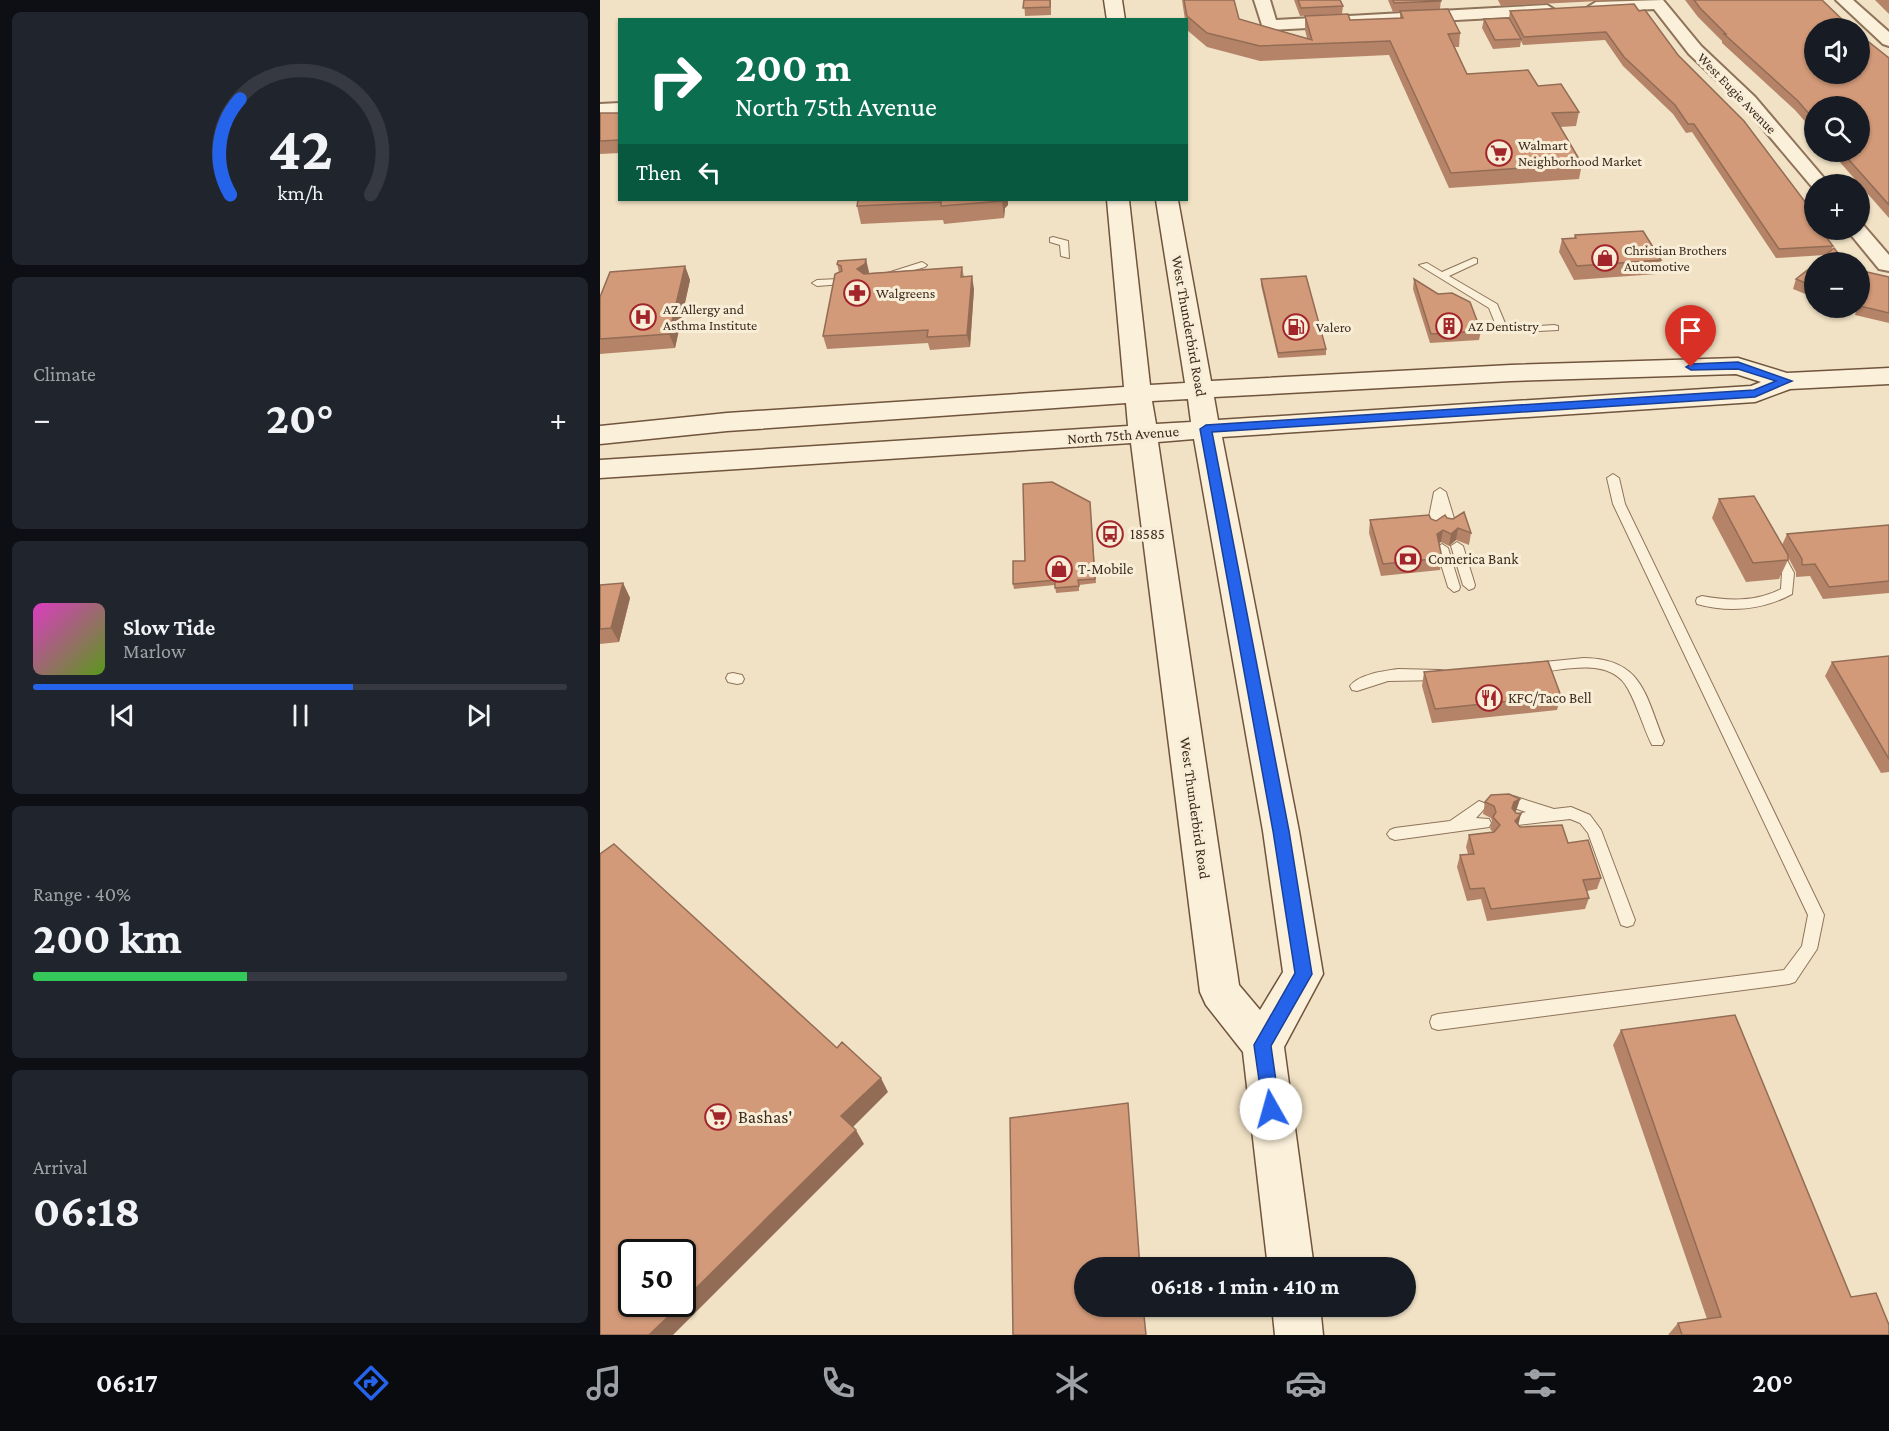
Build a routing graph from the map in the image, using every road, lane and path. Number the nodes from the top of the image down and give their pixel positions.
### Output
1 (1113, 0) edge
2 (1262, 0) edge
3 (1844, 0) edge
4 (1657, 2) edge
5 (1471, 7) edge
6 (1116, 18) edge
7 (1889, 41) edge
8 (618, 108) edge
9 (600, 109) edge
10 (1811, 174) edge
11 (1118, 201) edge
12 (1167, 201) edge
13 (1053, 240) dead end
14 (1866, 240) edge
15 (1066, 256) dead end
16 (1474, 261) dead end
17 (922, 265) dead end
18 (1424, 265) dead end
19 (1888, 265) edge
20 (1441, 276) junction
21 (867, 280) edge
22 (839, 282) edge
23 (817, 283) dead end
24 (1554, 328) dead end
25 (1889, 376) edge
26 (1786, 381) junction
27 (1199, 390) junction
28 (1138, 395) junction
29 (1206, 429) junction
30 (1143, 434) junction
31 (600, 435) edge
32 (600, 469) edge
33 (1612, 478) dead end
34 (1450, 525) edge
35 (1435, 527) edge
36 (1772, 543) edge
37 (1457, 546) edge
38 (1442, 548) edge
39 (1469, 585) dead end
40 (1454, 587) dead end
41 (1702, 601) dead end
42 (1521, 670) edge
43 (1459, 675) edge
44 (1357, 686) dead end
45 (1657, 741) dead end
46 (1513, 802) edge
47 (1479, 807) dead end
48 (1556, 814) junction
49 (1520, 826) edge
50 (1453, 827) junction
51 (1486, 830) edge
52 (1395, 834) dead end
53 (1627, 920) dead end
54 (1438, 1022) dead end
55 (1263, 1045) junction
56 (1290, 1257) edge
57 (1297, 1317) edge
58 (1299, 1335) edge

1 - 6 main road
2 - 5 street
3 - 7 street
4 - 5 street
4 - 10 street, West Eugie Avenue
8 - 9 street
11 - 28 main road, West Thunderbird Road
12 - 27 main road, West Thunderbird Road
13 - 15 lane
14 - 19 street
16 - 20 lane
17 - 21 lane
18 - 20 lane
20 - 24 lane
22 - 23 lane
25 - 26 main road, North 75th Avenue
26 - 27 main road, North 75th Avenue
26 - 29 main road, North 75th Avenue
27 - 28 main road, North 75th Avenue
27 - 29 main road, West Thunderbird Road
28 - 30 main road, West Thunderbird Road
28 - 31 main road, North 75th Avenue
29 - 30 main road, North 75th Avenue
29 - 55 main road, West Thunderbird Road
30 - 32 main road, North 75th Avenue
30 - 55 main road, West Thunderbird Road
33 - 54 lane
34 - 35 lane
36 - 41 lane
37 - 39 lane
38 - 40 lane
42 - 45 lane
43 - 44 lane
46 - 48 lane
47 - 50 lane
48 - 49 lane
48 - 53 lane
50 - 51 lane
50 - 52 lane
55 - 56 main road
57 - 58 main road

